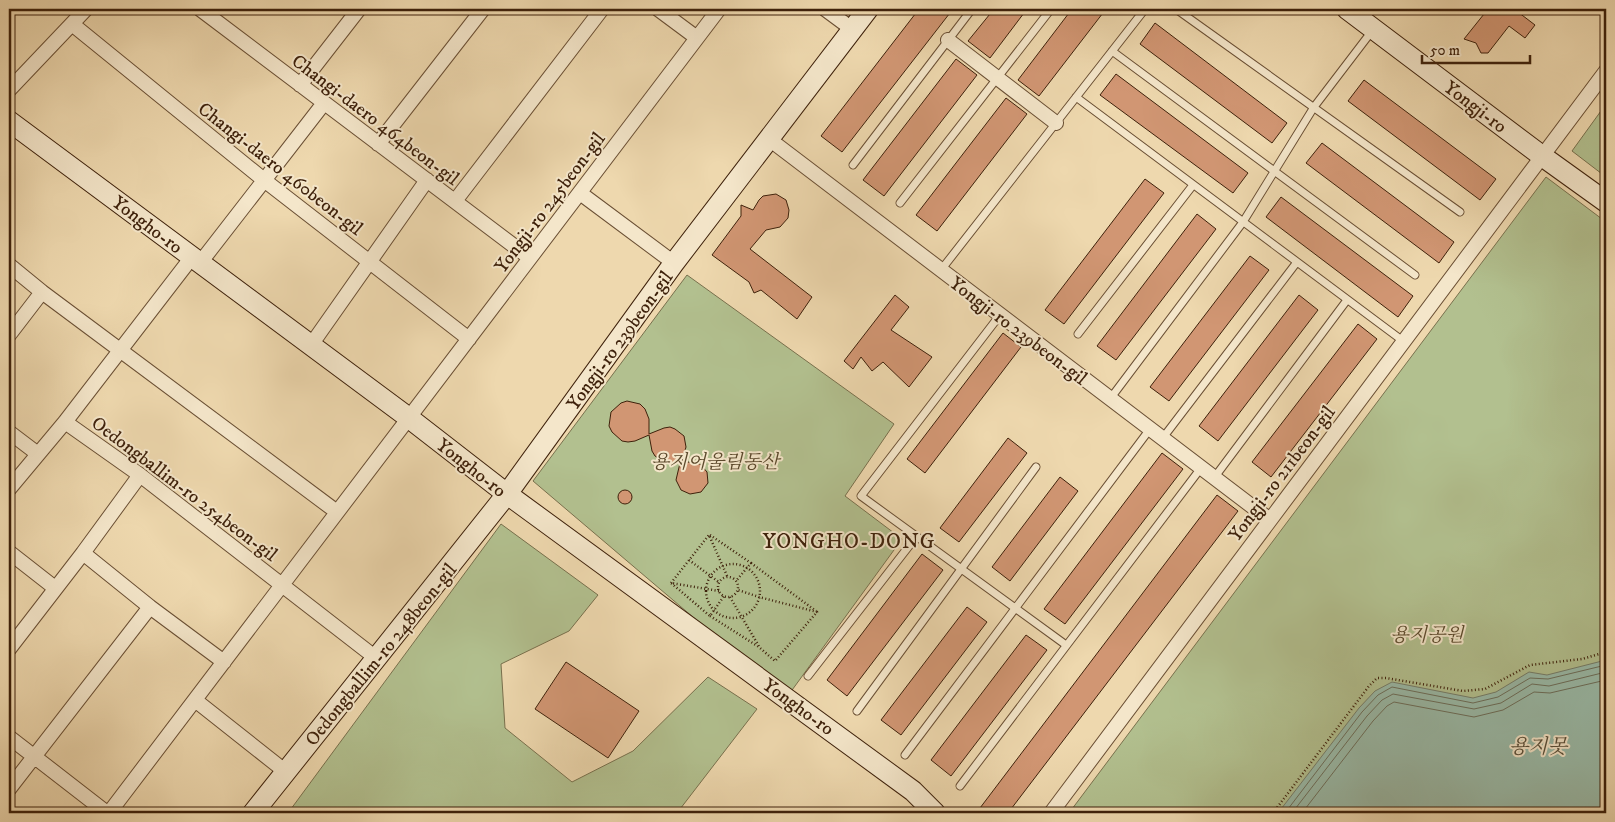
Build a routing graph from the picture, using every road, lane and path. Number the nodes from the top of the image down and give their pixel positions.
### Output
1 (86, 9) edge
2 (200, 9) edge
3 (222, 9) edge
4 (359, 9) edge
5 (483, 9) edge
6 (602, 9) edge
7 (658, 9) edge
8 (719, 9) edge
9 (825, 9) edge
10 (868, 9) edge
11 (972, 9) edge
12 (1051, 9) edge
13 (1145, 9) edge
14 (1176, 9) edge
15 (1347, 9) edge
16 (213, 19) junction
17 (72, 24) junction
18 (1374, 28) junction
19 (852, 30) junction
20 (697, 38) junction
21 (948, 40) junction
22 (1112, 51) junction
23 (1606, 71) edge
24 (997, 78) junction
25 (300, 85) junction
26 (9, 90) edge
27 (1076, 97) junction
28 (324, 103) junction
29 (1314, 107) junction
30 (9, 121) edge
31 (1056, 124) junction
32 (769, 139) junction
33 (378, 144) junction
34 (1542, 156) junction
35 (853, 165) dead end
36 (1274, 172) junction
37 (264, 180) junction
38 (427, 180) junction
39 (1193, 185) junction
40 (580, 193) junction
41 (455, 201) junction
42 (1606, 202) edge
43 (900, 203) dead end
44 (1460, 212) dead end
45 (1242, 222) junction
46 (530, 258) junction
47 (196, 260) junction
48 (369, 262) junction
49 (1297, 262) junction
50 (674, 263) junction
51 (9, 265) edge
52 (941, 270) junction
53 (1415, 275) dead end
54 (42, 292) junction
55 (1347, 300) junction
56 (1000, 315) junction
57 (1078, 334) dead end
58 (9, 335) edge
59 (469, 339) junction
60 (1403, 341) junction
61 (311, 345) junction
62 (120, 350) junction
63 (1606, 359) edge
64 (1606, 376) edge
65 (1110, 399) junction
66 (409, 418) junction
67 (65, 422) junction
68 (1150, 429) junction
69 (9, 432) edge
70 (1162, 439) junction
71 (38, 454) junction
72 (1036, 467) dead end
73 (1201, 468) junction
74 (140, 475) junction
75 (1214, 478) junction
76 (9, 489) edge
77 (507, 494) junction
78 (337, 512) junction
79 (1270, 520) junction
80 (709, 535) junction
81 (916, 537) junction
82 (9, 552) edge
83 (83, 553) junction
84 (689, 560) junction
85 (751, 563) junction
86 (723, 566) junction
87 (746, 567) junction
88 (961, 569) junction
89 (711, 576) junction
90 (728, 578) junction
91 (736, 581) junction
92 (671, 583) junction
93 (720, 583) junction
94 (282, 585) junction
95 (55, 588) junction
96 (706, 588) junction
97 (738, 590) junction
98 (720, 591) junction
99 (724, 596) junction
100 (730, 597) junction
101 (759, 597) junction
102 (150, 607) junction
103 (1016, 607) junction
104 (713, 609) junction
105 (817, 612) junction
106 (710, 616) junction
107 (742, 617) junction
108 (1066, 646) junction
109 (760, 648) junction
110 (9, 649) edge
111 (1606, 652) edge
112 (376, 658) junction
113 (224, 662) junction
114 (808, 676) dead end
115 (195, 700) junction
116 (857, 711) dead end
117 (9, 737) edge
118 (904, 755) dead end
119 (34, 757) junction
120 (286, 772) junction
121 (960, 786) dead end
122 (9, 789) edge
123 (108, 813) edge
124 (253, 813) edge
125 (935, 813) edge
126 (1052, 813) edge
127 (1273, 813) edge

1 - 17 street
2 - 16 street, Changi-daero 464beon-gil
3 - 16 street
4 - 25 street
5 - 33 street
6 - 41 street
7 - 20 street
8 - 20 street, Yongji-ro 245beon-gil
9 - 19 street
10 - 19 street, Yongji-ro 239beon-gil
11 - 21 lane
12 - 24 lane
13 - 22 lane
14 - 29 lane
15 - 18 street, Yongji-ro
16 - 25 street, Changi-daero 464beon-gil
17 - 26 street
17 - 37 street, Changi-daero 460beon-gil
18 - 29 lane
18 - 34 street, Yongji-ro
19 - 32 street, Yongji-ro 239beon-gil
20 - 40 street, Yongji-ro 245beon-gil
21 - 24 street
21 - 35 lane
22 - 27 lane
22 - 36 lane
23 - 34 street, Yongji-ro 211beon-gil
24 - 31 street
24 - 43 lane
25 - 28 street, Changi-daero 464beon-gil
27 - 31 lane
27 - 39 lane
28 - 33 street, Changi-daero 464beon-gil
28 - 37 street
29 - 36 lane
29 - 44 lane
30 - 47 street, Yongho-ro
31 - 52 lane
32 - 50 street, Yongji-ro 239beon-gil
32 - 52 street, Yongji-ro 239beon-gil
33 - 38 street, Changi-daero 464beon-gil
34 - 42 street, Yongji-ro
34 - 60 street, Yongji-ro 211beon-gil
36 - 45 lane
36 - 53 lane
37 - 47 street
37 - 48 street, Changi-daero 460beon-gil
38 - 41 street, Changi-daero 464beon-gil
38 - 48 street
39 - 45 lane
39 - 57 lane
40 - 46 street, Yongji-ro 245beon-gil
40 - 50 street
41 - 46 street, Changi-daero 464beon-gil
45 - 49 lane
45 - 65 lane
46 - 59 street, Yongji-ro 245beon-gil
47 - 61 street, Yongho-ro
47 - 62 street
48 - 59 street, Changi-daero 460beon-gil
48 - 61 street
49 - 55 lane
49 - 70 lane
50 - 77 street, Yongji-ro 239beon-gil
51 - 54 street
52 - 56 street, Yongji-ro 239beon-gil
54 - 58 street
54 - 62 street
55 - 60 lane
55 - 75 lane
56 - 65 street, Yongji-ro 239beon-gil
56 - 81 lane
59 - 66 street, Yongji-ro 245beon-gil
60 - 79 street, Yongji-ro 211beon-gil
61 - 66 street, Yongho-ro
62 - 67 street
62 - 78 street
63 - 64 path
65 - 68 street, Yongji-ro 239beon-gil
66 - 77 street, Yongho-ro
66 - 78 street, Oedongballim-ro 254beon-gil
67 - 71 street
67 - 74 street, Oedongballim-ro 254beon-gil
68 - 70 street, Yongji-ro 239beon-gil
68 - 103 lane
69 - 71 street
70 - 73 street, Yongji-ro 239beon-gil
71 - 76 street
72 - 88 lane
73 - 75 street, Yongji-ro 239beon-gil
73 - 108 lane
74 - 83 street
74 - 94 street, Oedongballim-ro 254beon-gil
75 - 79 street, Yongji-ro 239beon-gil
77 - 112 street, Oedongballim-ro 248beon-gil
77 - 125 street, Yongho-ro
78 - 94 street, Oedongballim-ro 254beon-gil
79 - 126 street, Yongji-ro 211beon-gil
80 - 84 path
80 - 85 path
80 - 86 path
81 - 88 lane
81 - 114 lane
82 - 95 street
83 - 95 street
83 - 102 street
84 - 89 path
84 - 92 path
85 - 87 path
85 - 105 path
86 - 87 path
86 - 89 path
86 - 90 path
87 - 91 path
87 - 101 path
88 - 103 lane
88 - 116 lane
89 - 93 path
89 - 96 path
90 - 91 path
90 - 93 path
91 - 97 path
92 - 96 path
92 - 106 path
93 - 98 path
94 - 112 street
94 - 113 street, Oedongballim-ro 254beon-gil
95 - 110 street
96 - 98 path
96 - 104 path
97 - 100 path
97 - 101 path
98 - 99 path
99 - 100 path
99 - 104 path
100 - 107 path
101 - 105 path
101 - 107 path
102 - 113 street
102 - 119 street
103 - 108 lane
103 - 118 lane
104 - 106 path
104 - 107 path
105 - 109 path
106 - 109 path
107 - 109 path
108 - 121 lane
111 - 127 path
112 - 120 street, Oedongballim-ro 248beon-gil
113 - 115 street, Oedongballim-ro 254beon-gil
115 - 120 street
115 - 123 street, Oedongballim-ro 254beon-gil
117 - 119 street
119 - 122 street
119 - 123 street
120 - 124 street, Oedongballim-ro 248beon-gil

